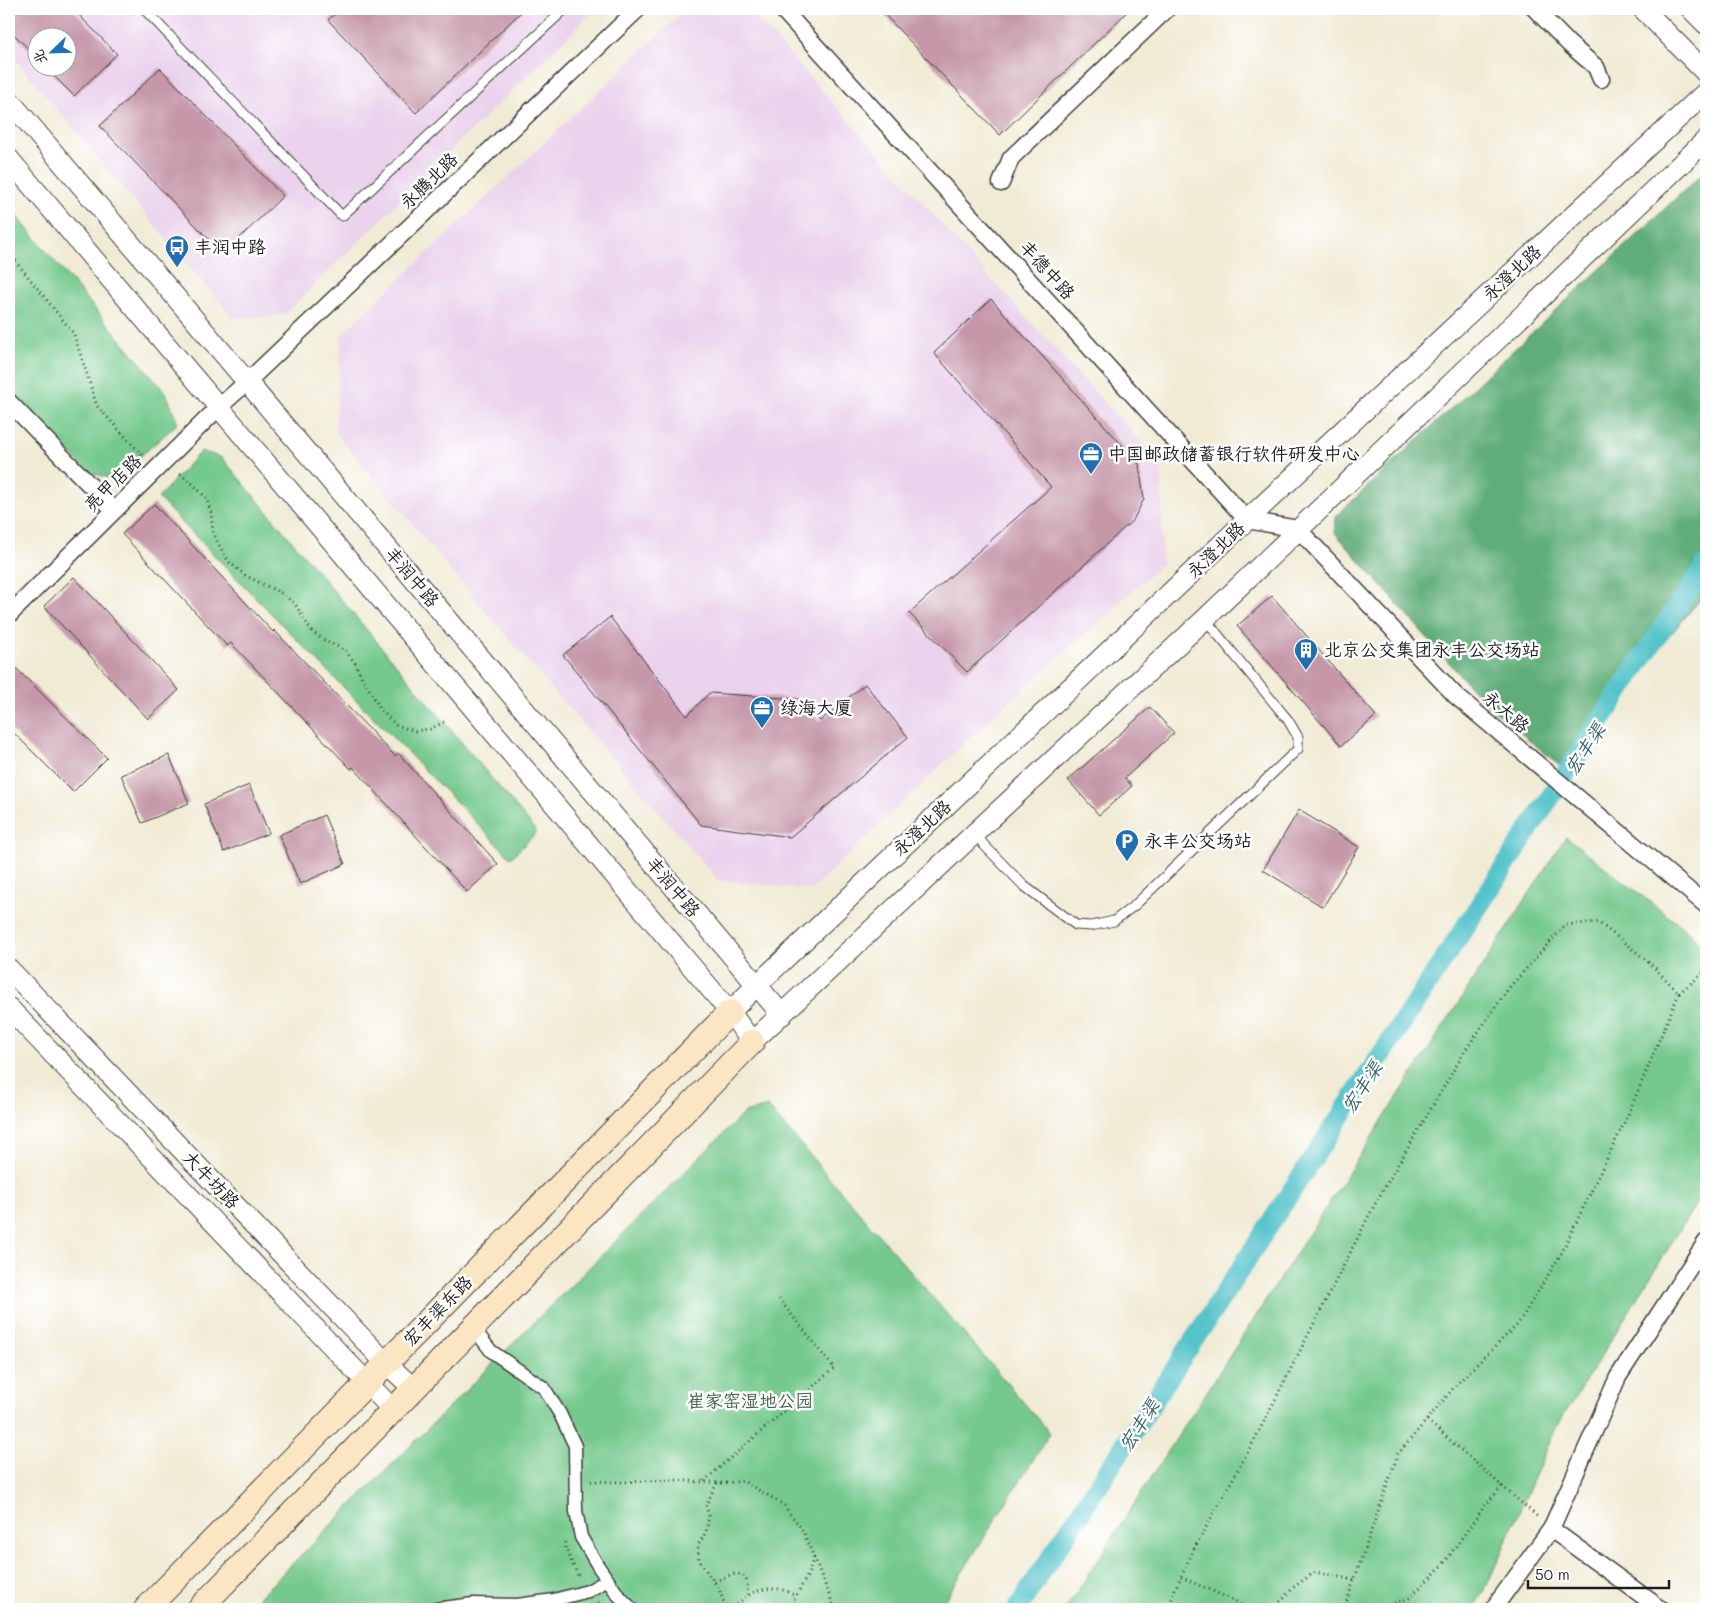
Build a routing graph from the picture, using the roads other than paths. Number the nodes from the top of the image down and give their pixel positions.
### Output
1 (144, 9) edge
2 (565, 9) edge
3 (638, 9) edge
4 (782, 9) edge
5 (1166, 9) edge
6 (1535, 9) edge
7 (1644, 9) edge
8 (1691, 9) edge
9 (1706, 24) edge
10 (1706, 74) edge
11 (1601, 79) dead end
12 (1706, 92) edge
13 (9, 100) edge
14 (1706, 140) edge
15 (9, 158) edge
16 (1001, 183) dead end
17 (247, 382) junction
18 (9, 402) edge
19 (219, 407) junction
20 (114, 510) junction
21 (1247, 520) junction
22 (1298, 529) junction
23 (9, 615) edge
24 (1205, 619) junction
25 (976, 832) junction
26 (1706, 905) edge
27 (9, 969) edge
28 (756, 986) junction
29 (9, 1008) edge
30 (730, 1012) junction
31 (782, 1015) junction
32 (752, 1042) junction
33 (1706, 1242) edge
34 (474, 1329) junction
35 (388, 1364) junction
36 (367, 1383) junction
37 (415, 1390) junction
38 (394, 1411) junction
39 (1551, 1530) junction
40 (608, 1580) junction
41 (146, 1609) edge
42 (199, 1609) edge
43 (436, 1609) edge
44 (632, 1609) edge
45 (1493, 1609) edge
46 (1661, 1609) edge

1 - 2 lane
3 - 17 street, 永腾北路
4 - 21 street, 丰德中路
5 - 16 street
6 - 11 street
7 - 10 street
8 - 9 street
12 - 21 street, 永澄北路
13 - 17 street, 丰润中路
14 - 22 street
15 - 19 street
17 - 19 street, 亮甲店路
17 - 28 street, 丰润中路
18 - 20 street
19 - 20 street, 亮甲店路
19 - 30 street
20 - 23 street, 亮甲店路
21 - 22 street
21 - 28 street, 永澄北路
22 - 24 street
22 - 26 street, 永大路
24 - 25 street
24 - 25 lane
25 - 31 street
27 - 35 street, 大牛坊路
28 - 30 street, 永澄北路
28 - 31 street, 丰润中路
29 - 36 street, 大牛坊路
30 - 32 street
30 - 35 main road, 宏丰渠东路
31 - 32 street
32 - 34 main road
33 - 39 street
34 - 37 main road
34 - 40 street
35 - 36 main road, 宏丰渠东路
35 - 37 street, 大牛坊路
36 - 38 street, 大牛坊路
36 - 41 main road, 宏丰渠东路
37 - 38 main road
38 - 42 main road
39 - 45 street
39 - 46 street
40 - 43 street
40 - 44 street

